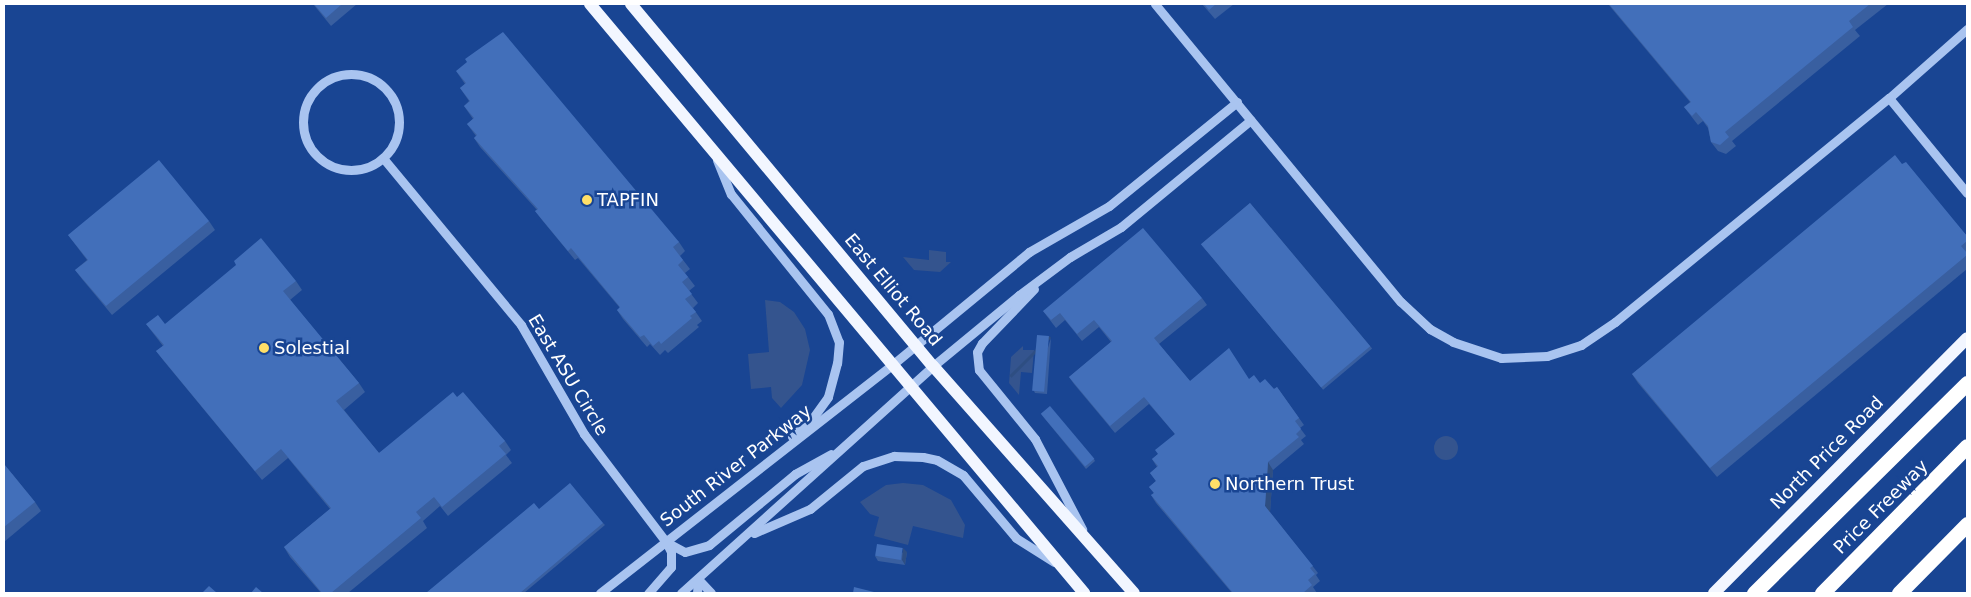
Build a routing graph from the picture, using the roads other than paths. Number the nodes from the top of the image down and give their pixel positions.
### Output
1 (590, 4) edge
2 (631, 4) edge
3 (1155, 4) edge
4 (1967, 29) edge
5 (1889, 98) junction
6 (1237, 102) junction
7 (1251, 120) junction
8 (714, 152) junction
9 (383, 158) junction
10 (1967, 193) edge
11 (1049, 275) junction
12 (1967, 338) edge
13 (916, 346) junction
14 (892, 365) junction
15 (933, 366) junction
16 (1967, 383) edge
17 (910, 386) junction
18 (1967, 446) edge
19 (843, 448) junction
20 (771, 460) junction
21 (1967, 524) edge
22 (747, 536) junction
23 (1087, 540) junction
24 (666, 542) junction
25 (1061, 566) junction
26 (698, 578) junction
27 (600, 593) edge
28 (648, 593) edge
29 (681, 593) edge
30 (697, 593) edge
31 (710, 593) edge
32 (1084, 593) edge
33 (1134, 593) edge
34 (1714, 593) edge
35 (1754, 593) edge
36 (1822, 593) edge
37 (1899, 593) edge

1 - 8 main road
2 - 13 main road, East Elliot Road
3 - 6 street
4 - 5 street
5 - 7 street
5 - 10 street
6 - 7 street
6 - 13 street, South River Parkway
7 - 11 street
8 - 14 main road
8 - 20 street
9 - 9 street
9 - 24 street, East ASU Circle
11 - 15 street
11 - 23 street
12 - 34 main road, North Price Road
13 - 14 street, South River Parkway
13 - 15 main road, East Elliot Road
14 - 17 main road
14 - 20 street, South River Parkway
15 - 17 street
15 - 23 main road, East Elliot Road
16 - 35 highway
17 - 19 street
17 - 25 main road
18 - 36 highway, Price Freeway
19 - 22 street
19 - 24 street
20 - 24 street, South River Parkway
21 - 37 highway
22 - 25 street
22 - 26 street
23 - 33 main road, East Elliot Road
24 - 27 street, South River Parkway
24 - 28 street
25 - 32 main road
26 - 29 street
26 - 30 street
26 - 31 street

